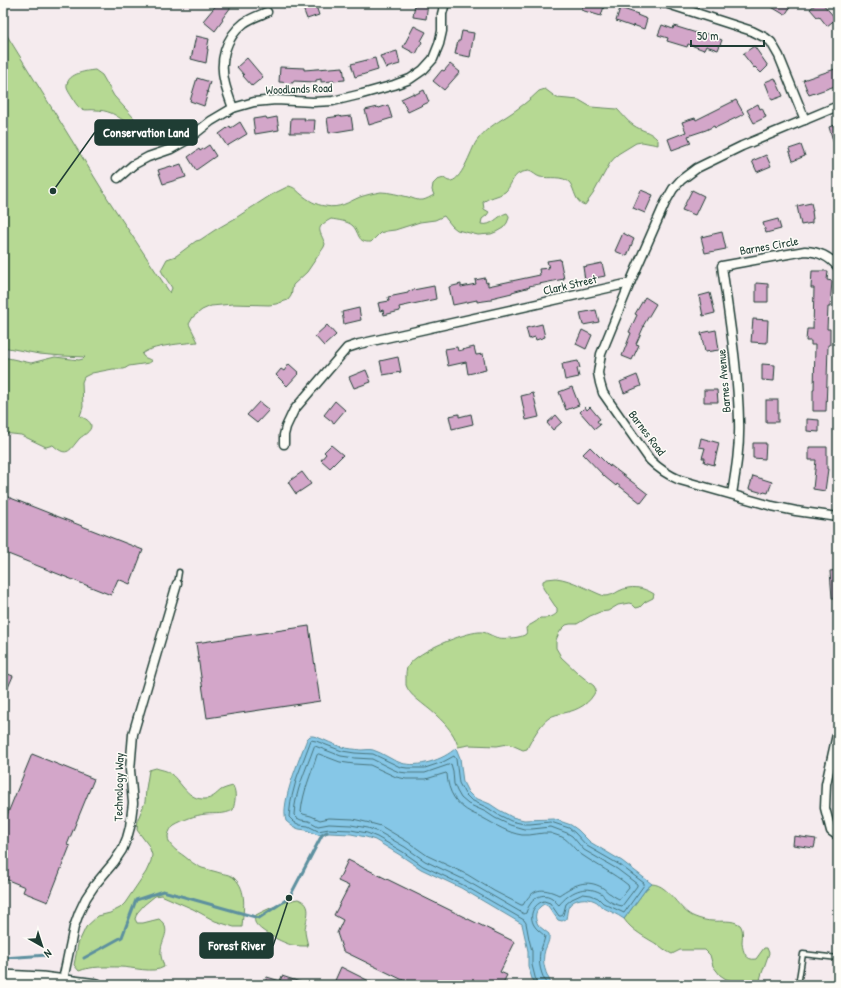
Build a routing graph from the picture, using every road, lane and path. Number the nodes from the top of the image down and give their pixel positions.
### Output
1 (445, 3) edge
2 (665, 3) edge
3 (267, 12) dead end
4 (838, 106) edge
5 (233, 108) junction
6 (805, 120) junction
7 (118, 178) dead end
8 (722, 266) joint
9 (838, 267) edge
10 (630, 283) junction
11 (284, 444) dead end
12 (732, 494) junction
13 (838, 517) edge
14 (179, 572) dead end
15 (177, 584) joint
16 (838, 730) edge
17 (838, 836) edge
18 (838, 958) edge
19 (3, 976) edge
20 (63, 980) junction
21 (97, 985) edge
22 (798, 985) edge

1 - 5 street, Woodlands Road
2 - 6 street
3 - 5 street
4 - 6 street
5 - 7 street, Woodlands Road
6 - 10 street
8 - 9 street, Barnes Circle
8 - 12 street, Barnes Avenue
10 - 11 street, Clark Street
10 - 12 street, Barnes Road
12 - 13 street, Barnes Road
14 - 15 lane
15 - 20 street, Technology Way
16 - 17 street
18 - 22 lane
19 - 20 street
20 - 21 street

